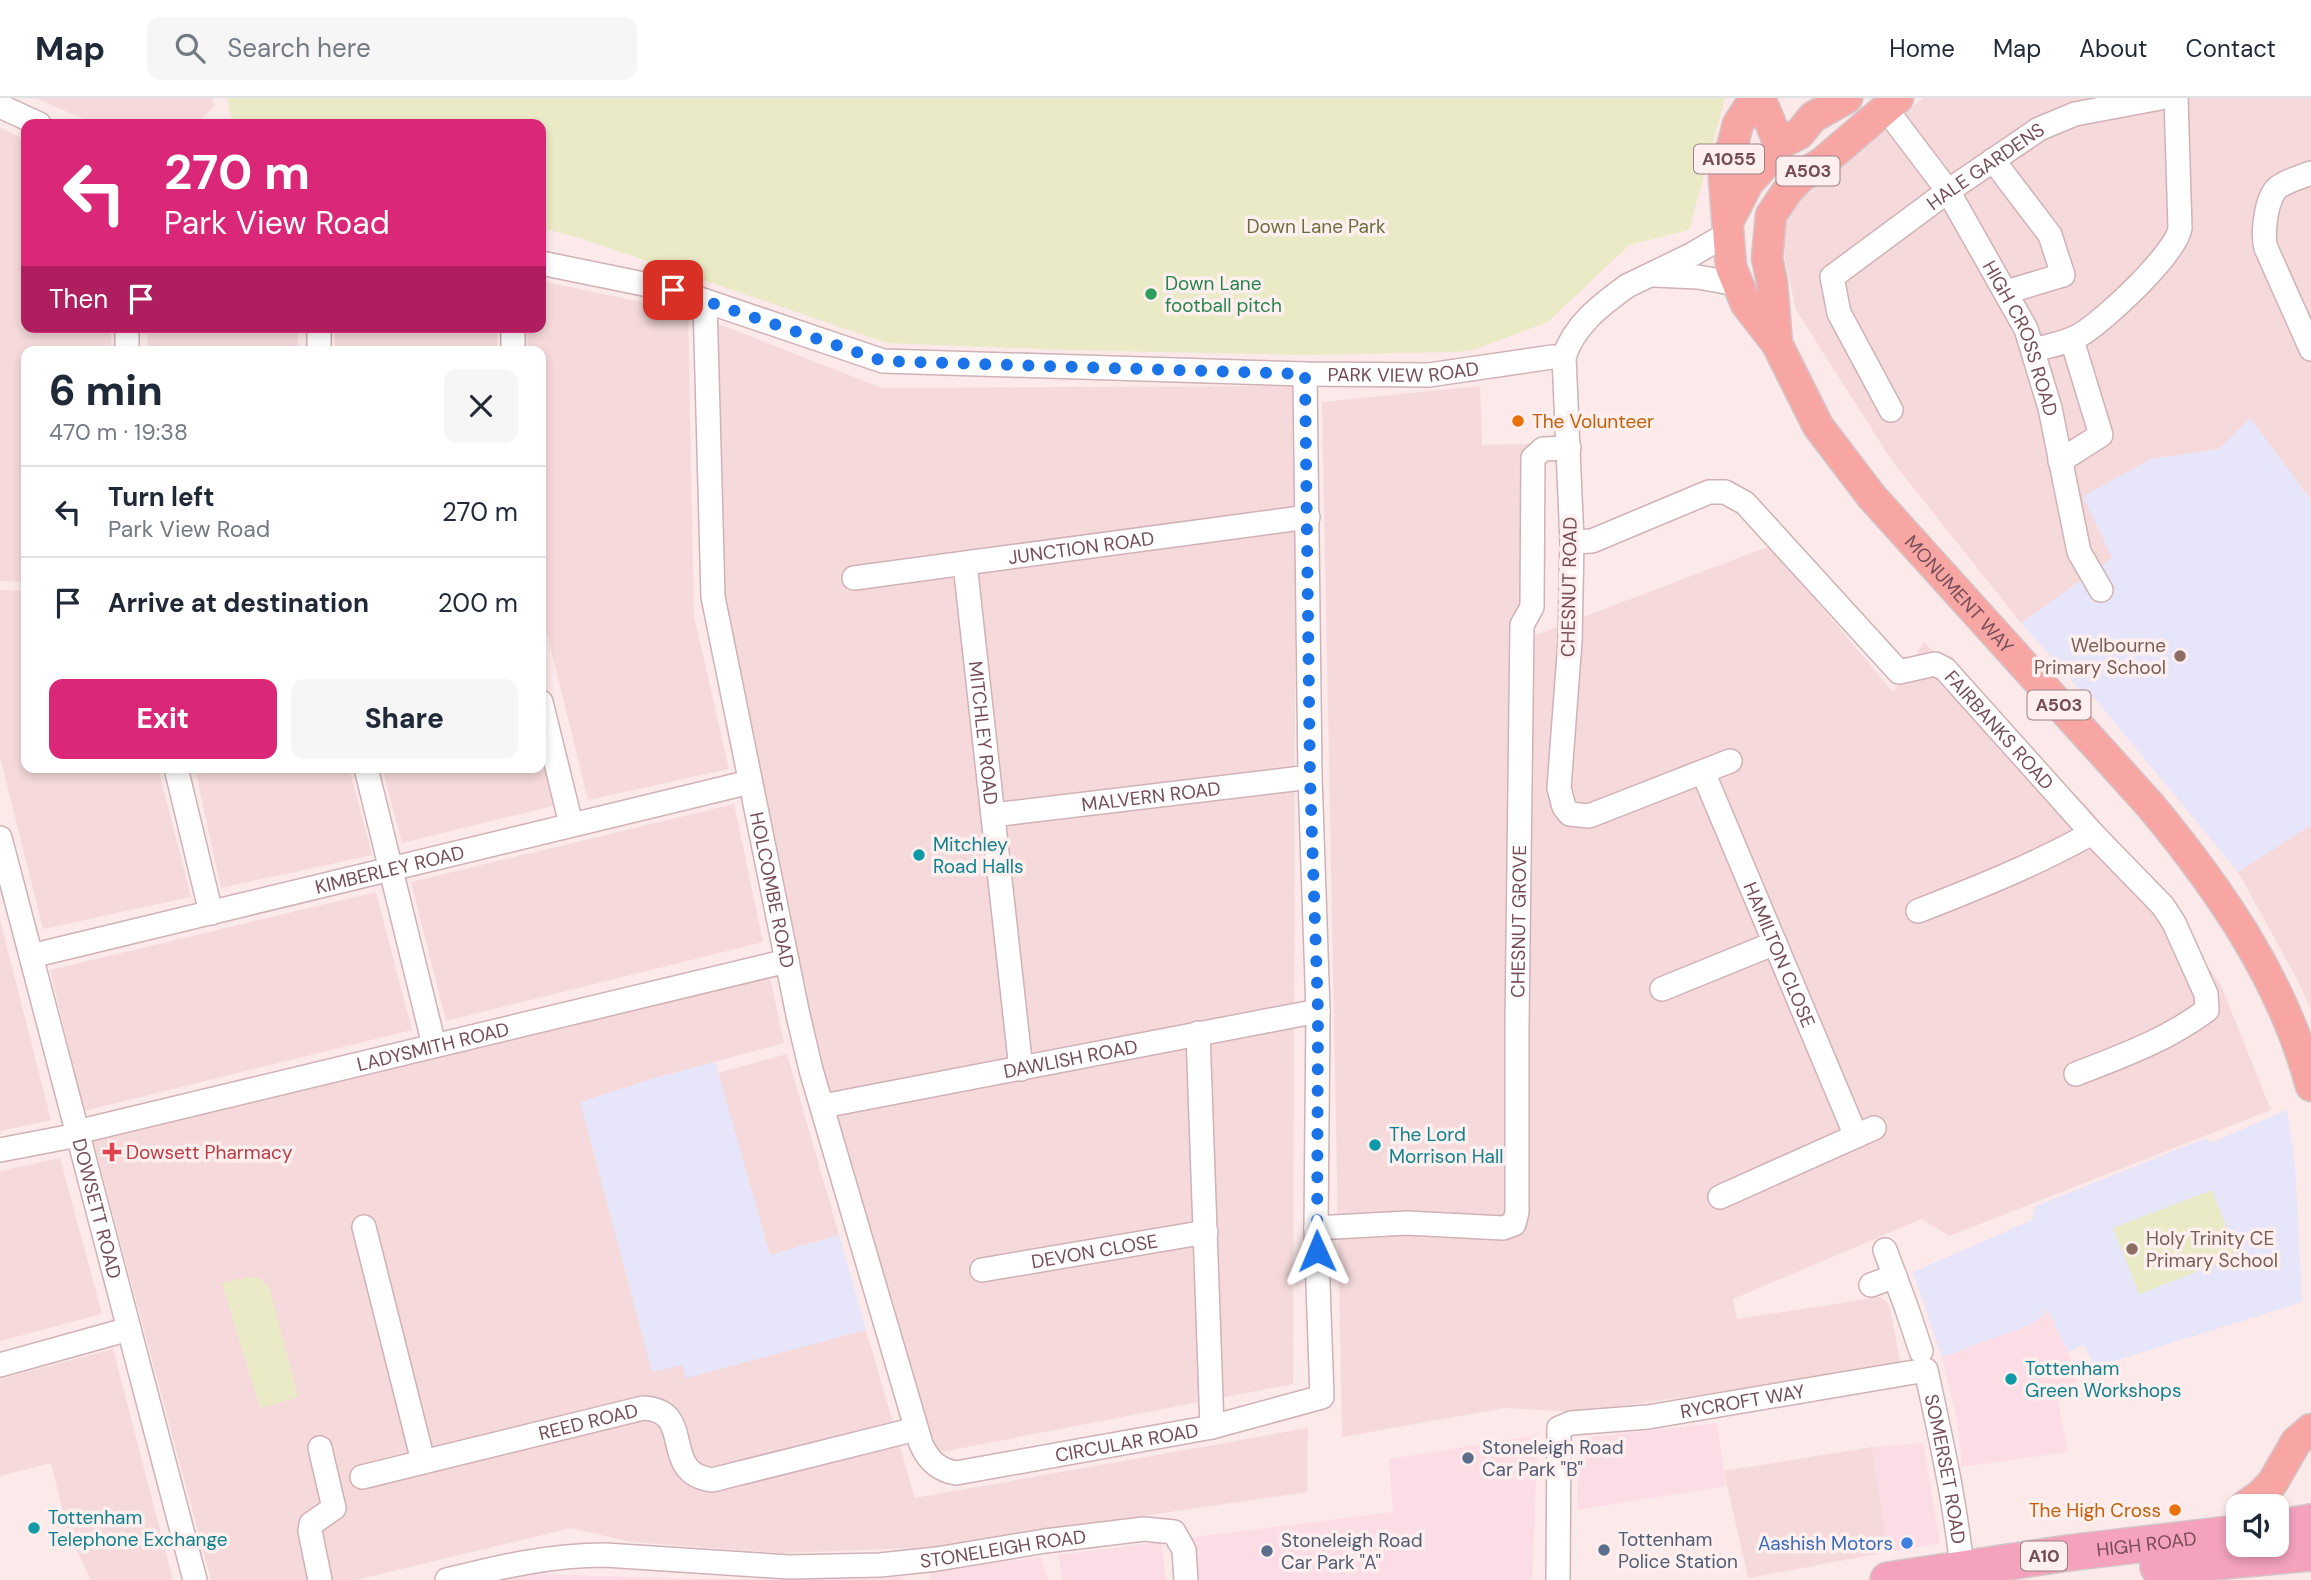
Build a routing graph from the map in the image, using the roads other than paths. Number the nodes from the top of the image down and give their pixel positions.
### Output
1 (1757, 98) edge
2 (1847, 98) edge
3 (2160, 98) edge
4 (2175, 98) edge
5 (1892, 103) edge
6 (0, 106) edge
7 (28, 119) edge
8 (1853, 135) junction
9 (1783, 145) junction
10 (1993, 160) junction
11 (2311, 173) edge
12 (1948, 191) junction
13 (1771, 215) junction
14 (1727, 230) junction
15 (546, 264) edge
16 (1651, 275) junction
17 (1737, 284) junction
18 (2006, 292) junction
19 (705, 300) junction
20 (2072, 340) junction
21 (1777, 344) junction
22 (2311, 349) edge
23 (2033, 350) junction
24 (1564, 357) junction
25 (1305, 374) junction
26 (1891, 411) dead end
27 (1569, 448) junction
28 (2060, 461) junction
29 (1308, 517) junction
30 (1572, 542) junction
31 (965, 564) junction
32 (854, 578) dead end
33 (2101, 590) dead end
34 (546, 722) edge
35 (1730, 761) dead end
36 (1703, 772) junction
37 (177, 773) edge
38 (367, 773) edge
39 (1310, 778) junction
40 (750, 782) junction
41 (993, 815) junction
42 (571, 824) junction
43 (2092, 832) junction
44 (0, 838) edge
45 (390, 869) junction
46 (1917, 911) dead end
47 (211, 913) junction
48 (1775, 943) junction
49 (31, 957) junction
50 (787, 961) junction
51 (1662, 989) dead end
52 (1318, 1011) junction
53 (1198, 1033) junction
54 (434, 1045) junction
55 (1021, 1069) junction
56 (2076, 1074) dead end
57 (2311, 1086) edge
58 (823, 1106) junction
59 (78, 1133) junction
60 (0, 1150) edge
61 (1720, 1197) dead end
62 (364, 1227) dead end
63 (1316, 1228) junction
64 (1206, 1232) junction
65 (1885, 1250) dead end
66 (982, 1269) dead end
67 (1895, 1276) junction
68 (1871, 1285) dead end
69 (129, 1329) junction
70 (1923, 1360) junction
71 (0, 1365) edge
72 (1212, 1427) junction
73 (916, 1429) junction
74 (2311, 1429) edge
75 (320, 1448) dead end
76 (423, 1461) junction
77 (932, 1461) joint
78 (362, 1477) dead end
79 (2262, 1494) edge
80 (2226, 1519) edge
81 (2311, 1522) edge
82 (2289, 1526) edge
83 (2226, 1535) edge
84 (2200, 1539) junction
85 (2311, 1553) edge
86 (915, 1571) edge
87 (790, 1573) edge
88 (1962, 1574) edge
89 (195, 1580) edge
90 (320, 1580) edge
91 (447, 1580) edge
92 (1186, 1580) edge
93 (1558, 1580) edge
94 (1888, 1580) edge
95 (2043, 1580) edge

1 - 9 main road, A1055
1 - 14 main road, A1055
2 - 9 main road, A503
3 - 10 street, HALE GARDENS
4 - 20 street
5 - 8 main road, A503
5 - 12 street, HIGH CROSS ROAD
6 - 7 street
8 - 9 main road
8 - 13 main road, A503
9 - 13 main road, A1055
9 - 14 main road, A503
10 - 12 street, HALE GARDENS
10 - 18 street
11 - 22 street
12 - 18 street, HIGH CROSS ROAD
12 - 26 street, HALE GARDENS
13 - 21 main road, A503
14 - 16 street
14 - 17 main road, MONUMENT WAY / A503
15 - 19 street, PARK VIEW ROAD
16 - 17 street
16 - 24 street
17 - 21 main road, MONUMENT WAY / A503
18 - 23 street, HIGH CROSS ROAD
19 - 25 street, PARK VIEW ROAD
19 - 40 street, HOLCOMBE ROAD
20 - 23 street
20 - 28 street
21 - 57 main road, MONUMENT WAY / A503
23 - 28 street, HIGH CROSS ROAD
24 - 25 street, PARK VIEW ROAD
24 - 27 street, CHESNUT ROAD
25 - 29 street
27 - 30 street, CHESNUT ROAD
27 - 63 street, CHESNUT GROVE
28 - 33 street, HIGH CROSS ROAD
29 - 31 street, JUNCTION ROAD
29 - 39 street
30 - 36 street, CHESNUT ROAD
30 - 43 street, FAIRBANKS ROAD
31 - 32 street, JUNCTION ROAD
31 - 41 street, MITCHLEY ROAD
34 - 42 street
35 - 36 street
36 - 48 street, HAMILTON CLOSE
37 - 47 street
38 - 45 street
39 - 41 street, MALVERN ROAD
39 - 52 street
40 - 42 street, KIMBERLEY ROAD
40 - 50 street, HOLCOMBE ROAD
41 - 55 street, MITCHLEY ROAD
42 - 45 street, KIMBERLEY ROAD
43 - 46 street
43 - 56 street, FAIRBANKS ROAD
44 - 49 street, DOWSETT ROAD
45 - 47 street, KIMBERLEY ROAD
45 - 54 street
47 - 49 street, KIMBERLEY ROAD
48 - 51 street
48 - 61 street, HAMILTON CLOSE
49 - 59 street, DOWSETT ROAD
50 - 54 street, LADYSMITH ROAD
50 - 58 street, HOLCOMBE ROAD
52 - 53 street, DAWLISH ROAD
52 - 63 street
53 - 55 street, DAWLISH ROAD
53 - 64 street
54 - 59 street, LADYSMITH ROAD
55 - 58 street, DAWLISH ROAD
58 - 73 street, HOLCOMBE ROAD
59 - 60 street, LADYSMITH ROAD
59 - 69 street, DOWSETT ROAD
62 - 76 street
63 - 72 street, CIRCULAR ROAD
64 - 66 street, DEVON CLOSE
64 - 72 street
65 - 67 street, SOMERSET ROAD
67 - 68 street
67 - 70 street, SOMERSET ROAD
69 - 71 street
69 - 89 street, DOWSETT ROAD
70 - 88 street, SOMERSET ROAD
70 - 93 street, RYCROFT WAY
72 - 77 street, CIRCULAR ROAD
73 - 76 street, REED ROAD
73 - 77 street, HOLCOMBE ROAD
74 - 79 main road
75 - 90 street
76 - 78 street, REED ROAD
80 - 84 main road
81 - 82 highway
83 - 84 highway, HIGH ROAD / A10
84 - 88 highway, HIGH ROAD / A10
85 - 95 highway, HIGH ROAD / A10
86 - 87 street, STONELEIGH ROAD
86 - 92 street, STONELEIGH ROAD
87 - 91 street, STONELEIGH ROAD
88 - 94 highway, HIGH ROAD / A10

